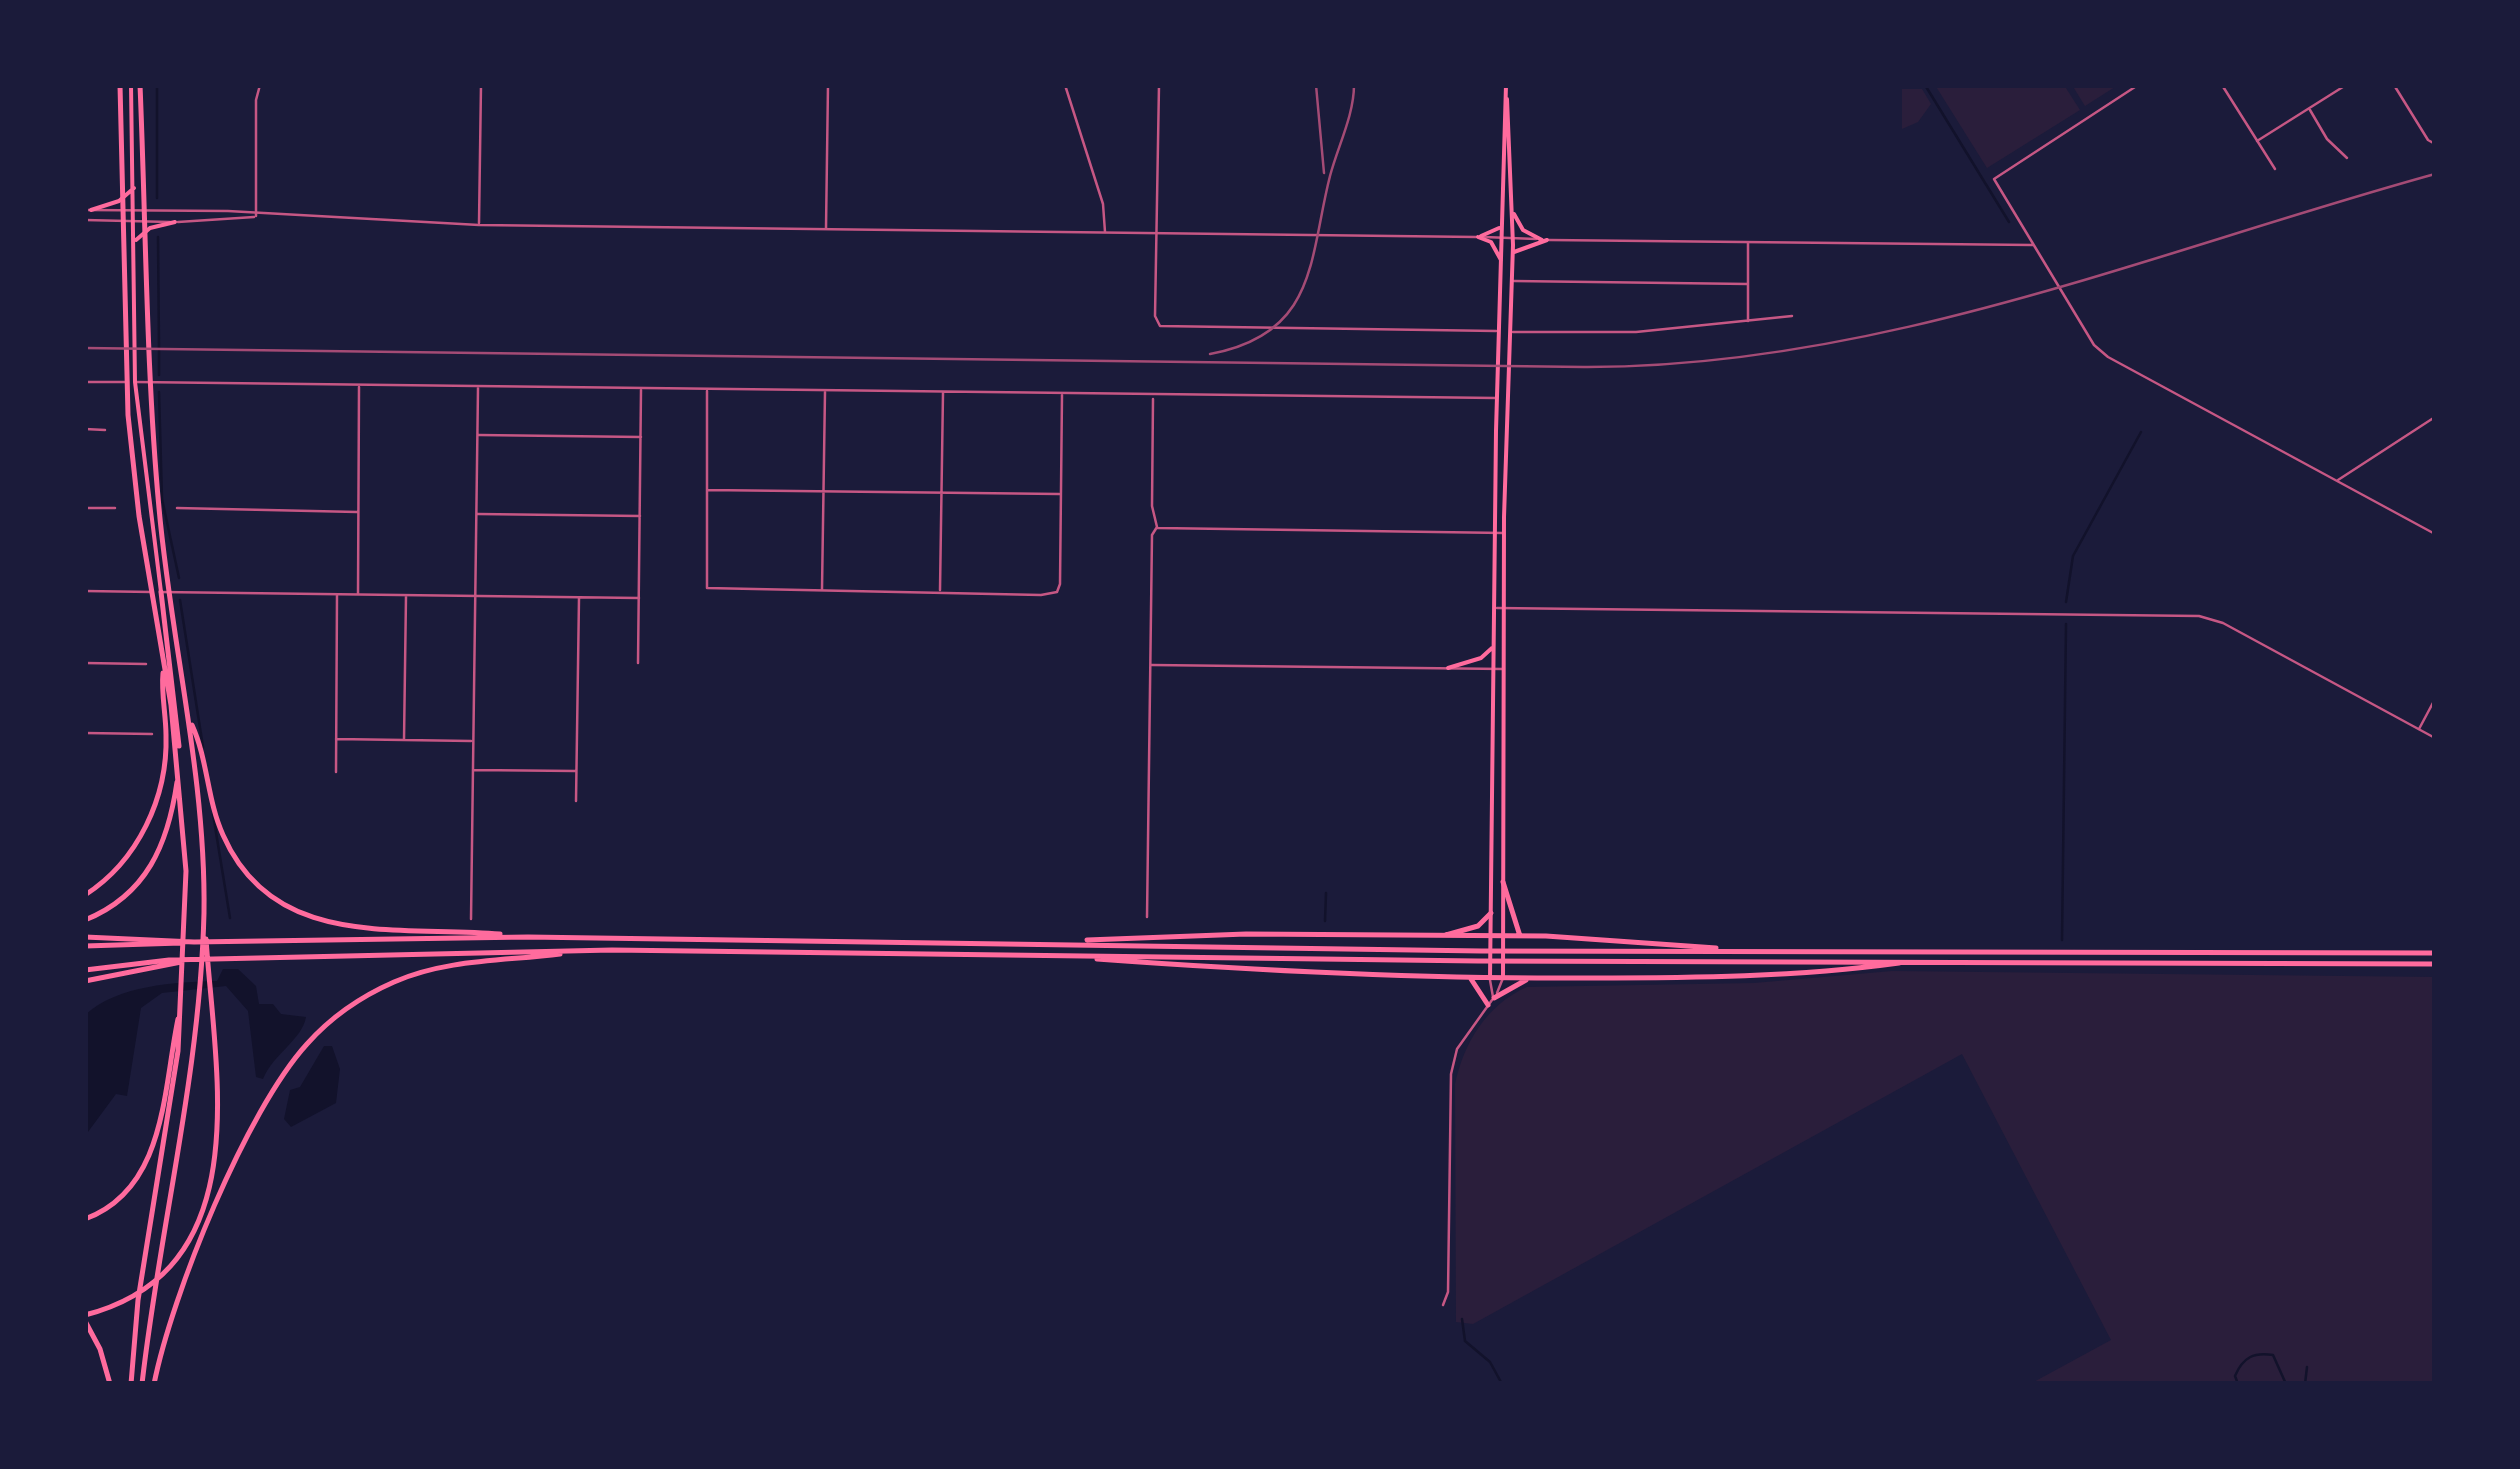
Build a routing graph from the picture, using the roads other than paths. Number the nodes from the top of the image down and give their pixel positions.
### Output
1 (120, 85) edge
2 (130, 85) edge
3 (140, 85) edge
4 (260, 85) edge
5 (481, 85) edge
6 (828, 85) edge
7 (1065, 85) edge
8 (1159, 85) edge
9 (1506, 85) edge
10 (2138, 85) edge
11 (2222, 85) edge
12 (2346, 85) edge
13 (2394, 85) edge
14 (1506, 95) junction
15 (2309, 108) junction
16 (2257, 141) junction
17 (2435, 144) edge
18 (2347, 158) dead end
19 (2275, 169) dead end
20 (134, 188) junction
21 (88, 210) edge
22 (1512, 210) junction
23 (135, 211) junction
24 (256, 216) junction
25 (1502, 218) junction
26 (85, 220) edge
27 (135, 221) junction
28 (175, 222) junction
29 (479, 225) junction
30 (826, 229) junction
31 (1105, 232) junction
32 (1156, 233) junction
33 (1478, 237) junction
34 (1501, 238) junction
35 (1512, 238) junction
36 (136, 240) junction
37 (1545, 240) junction
38 (1748, 244) junction
39 (2032, 245) junction
40 (1512, 254) junction
41 (1501, 260) junction
42 (1512, 281) junction
43 (1748, 284) junction
44 (1792, 316) dead end
45 (1748, 323) junction
46 (1500, 332) junction
47 (1512, 332) junction
48 (85, 382) edge
49 (135, 382) junction
50 (358, 386) junction
51 (478, 387) junction
52 (641, 389) junction
53 (707, 390) junction
54 (825, 391) junction
55 (943, 392) junction
56 (1062, 392) junction
57 (1152, 397) junction
58 (1498, 398) junction
59 (1506, 413) junction
60 (2435, 417) edge
61 (85, 429) edge
62 (104, 430) dead end
63 (478, 434) junction
64 (640, 437) junction
65 (2337, 482) junction
66 (706, 490) junction
67 (823, 491) junction
68 (942, 492) junction
69 (1061, 494) junction
70 (85, 508) edge
71 (115, 508) dead end
72 (176, 508) dead end
73 (358, 512) junction
74 (476, 514) junction
75 (640, 516) junction
76 (1157, 527) junction
77 (1495, 532) junction
78 (1504, 533) junction
79 (2435, 534) edge
80 (85, 592) edge
81 (161, 592) junction
82 (822, 592) junction
83 (338, 594) junction
84 (358, 594) junction
85 (406, 594) junction
86 (940, 594) junction
87 (475, 596) junction
88 (579, 597) junction
89 (639, 598) junction
90 (1495, 608) junction
91 (1506, 608) junction
92 (1494, 646) junction
93 (85, 663) edge
94 (638, 663) dead end
95 (146, 664) dead end
96 (164, 665) junction
97 (1150, 666) junction
98 (1448, 668) junction
99 (1494, 669) junction
100 (1506, 669) junction
101 (2435, 699) edge
102 (190, 722) junction
103 (2419, 729) junction
104 (85, 733) edge
105 (152, 734) dead end
106 (2435, 738) edge
107 (336, 739) junction
108 (404, 740) junction
109 (473, 741) junction
110 (472, 770) junction
111 (577, 771) junction
112 (336, 772) dead end
113 (576, 800) dead end
114 (1503, 882) junction
115 (85, 894) edge
116 (204, 911) junction
117 (1491, 913) junction
118 (1147, 917) dead end
119 (471, 918) dead end
120 (85, 920) edge
121 (1438, 936) junction
122 (1520, 936) junction
123 (85, 937) edge
124 (528, 937) junction
125 (1490, 937) junction
126 (1504, 937) junction
127 (194, 942) junction
128 (1048, 943) junction
129 (85, 946) edge
130 (1723, 950) junction
131 (583, 951) junction
132 (2435, 953) edge
133 (1039, 954) junction
134 (194, 960) junction
135 (1922, 960) junction
136 (2435, 964) edge
137 (85, 970) edge
138 (1471, 978) junction
139 (1490, 978) junction
140 (1503, 978) junction
141 (1528, 978) junction
142 (85, 981) edge
143 (183, 992) junction
144 (1494, 998) junction
145 (1488, 1005) junction
146 (85, 1220) edge
147 (1444, 1305) dead end
148 (85, 1318) edge
149 (110, 1384) edge
150 (131, 1384) edge
151 (142, 1384) edge
152 (154, 1384) edge

1 - 96 highway
2 - 20 main road
3 - 102 highway
4 - 24 street
5 - 29 street
6 - 30 street
7 - 31 street
8 - 32 street
9 - 14 main road
10 - 39 street
11 - 16 street
12 - 15 street
13 - 17 street
14 - 22 main road
14 - 25 main road
15 - 16 street
15 - 18 street
16 - 19 street
20 - 21 main road
20 - 23 main road
21 - 23 street
22 - 35 main road
22 - 37 main road
23 - 24 street
23 - 27 main road
24 - 28 street
24 - 29 street
25 - 33 main road
25 - 34 main road
26 - 27 street
27 - 28 street
27 - 36 main road
28 - 36 main road
29 - 30 street
30 - 31 street
31 - 32 street
32 - 33 street
32 - 46 street
33 - 34 street
33 - 41 main road
34 - 35 street
34 - 41 main road
35 - 37 street
35 - 40 main road
36 - 49 main road
37 - 38 street
37 - 40 main road
38 - 39 street
38 - 43 street
39 - 65 street
40 - 42 main road
41 - 46 main road
42 - 43 street
42 - 47 main road
43 - 45 street
44 - 45 street
45 - 47 street
46 - 58 main road
47 - 59 main road
48 - 49 street
49 - 50 street
49 - 81 main road
50 - 51 street
50 - 73 street
51 - 52 street
51 - 63 street
52 - 53 street
52 - 64 street
53 - 54 street
53 - 66 street
54 - 55 street
54 - 67 street
55 - 56 street
55 - 68 street
56 - 57 street
56 - 69 street
57 - 58 street
57 - 76 street
58 - 59 main road
58 - 77 main road
59 - 78 main road
60 - 65 street
61 - 62 street
63 - 64 street
63 - 74 street
64 - 75 street
65 - 79 street
66 - 67 street
66 - 82 street
67 - 68 street
67 - 82 street
68 - 69 street
68 - 86 street
69 - 86 street
70 - 71 street
72 - 73 street
73 - 84 street
74 - 75 street
74 - 87 street
75 - 89 street
76 - 77 street
76 - 97 street
77 - 78 street
77 - 90 main road
78 - 91 main road
80 - 81 street
81 - 83 street
81 - 120 highway
82 - 86 street
83 - 84 street
83 - 107 street
84 - 85 street
85 - 87 street
85 - 108 street
87 - 88 street
87 - 109 street
88 - 89 street
88 - 111 street
89 - 94 street
90 - 91 street
90 - 92 main road
91 - 100 main road
91 - 103 street
92 - 98 main road
92 - 99 main road
93 - 95 street
96 - 115 highway
96 - 143 highway
97 - 98 street
97 - 118 street
98 - 99 street
99 - 100 street
99 - 117 main road
100 - 114 main road
101 - 103 street
102 - 116 highway
102 - 124 highway
103 - 106 street
104 - 105 street
107 - 108 street
107 - 112 street
108 - 109 street
109 - 110 street
110 - 111 street
110 - 119 street
111 - 113 street
114 - 122 highway
114 - 126 main road
116 - 148 highway
116 - 151 highway
117 - 121 highway
117 - 125 main road
121 - 125 highway
121 - 128 highway
122 - 126 highway
122 - 130 highway
123 - 127 highway
124 - 127 highway
124 - 128 highway
125 - 126 highway
125 - 139 main road
126 - 140 main road
127 - 129 highway
128 - 130 highway
130 - 132 highway
131 - 133 highway
131 - 134 highway
131 - 152 highway
133 - 135 highway
133 - 138 highway
134 - 137 highway
134 - 142 highway
135 - 136 highway
135 - 141 highway
138 - 139 highway
138 - 145 highway
139 - 140 highway
139 - 144 street
140 - 141 highway
140 - 144 street
141 - 144 highway
143 - 146 highway
143 - 150 highway
144 - 145 street
145 - 147 street
148 - 149 highway

